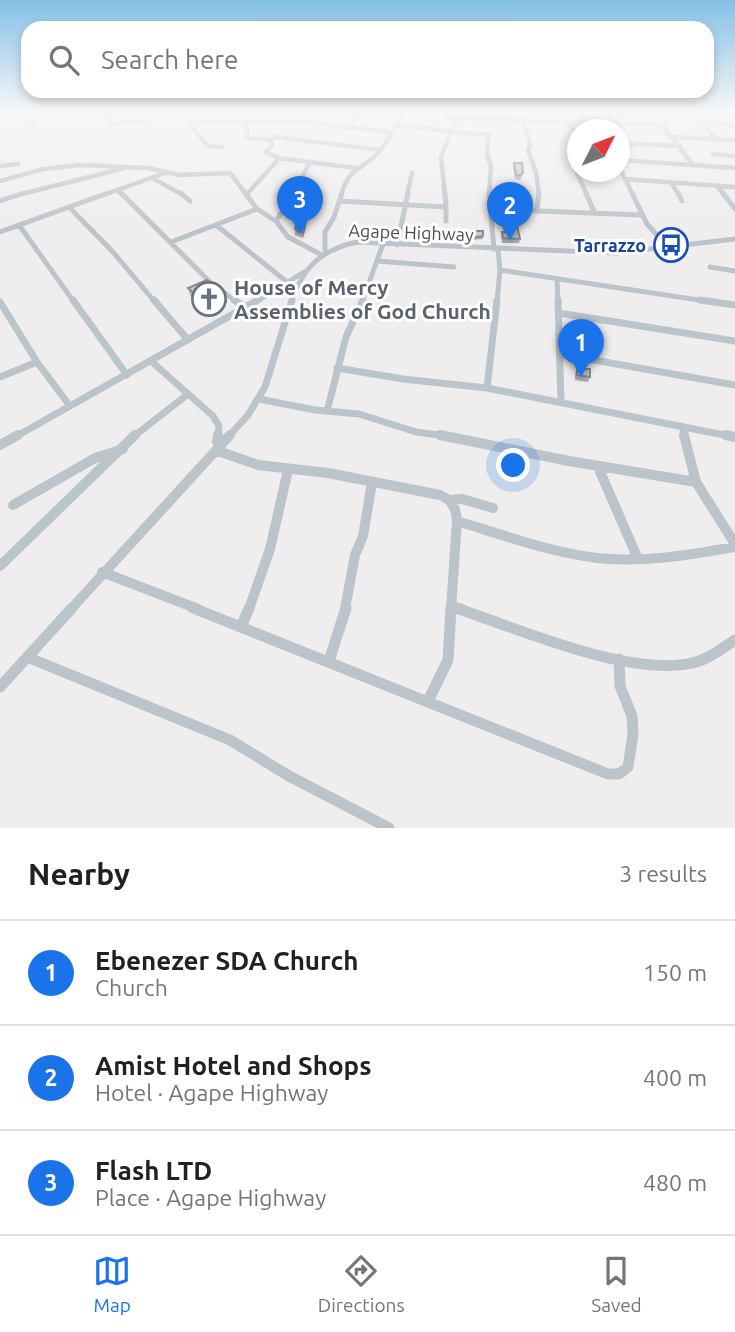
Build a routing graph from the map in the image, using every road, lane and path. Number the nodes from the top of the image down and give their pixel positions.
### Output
1 (268, 150) edge
2 (380, 150) edge
3 (443, 150) edge
4 (487, 150) edge
5 (528, 150) edge
6 (682, 150) edge
7 (713, 154) dead end
8 (735, 156) edge
9 (278, 158) junction
10 (630, 161) edge
11 (18, 164) dead end
12 (309, 164) junction
13 (693, 165) junction
14 (0, 166) edge
15 (127, 167) junction
16 (356, 168) junction
17 (735, 168) edge
18 (165, 173) junction
19 (412, 173) dead end
20 (152, 178) junction
21 (630, 179) edge
22 (0, 181) edge
23 (581, 182) edge
24 (626, 182) edge
25 (671, 182) junction
26 (717, 186) junction
27 (735, 187) edge
28 (118, 191) junction
29 (246, 195) junction
30 (0, 201) edge
31 (190, 201) dead end
32 (340, 201) junction
33 (682, 201) dead end
34 (404, 206) junction
35 (69, 207) junction
36 (446, 207) junction
37 (257, 209) junction
38 (492, 209) junction
39 (735, 209) edge
40 (537, 211) junction
41 (595, 214) junction
42 (641, 215) junction
43 (276, 221) junction
44 (446, 221) dead end
45 (19, 225) junction
46 (216, 225) junction
47 (0, 232) edge
48 (735, 239) edge
49 (171, 242) junction
50 (383, 244) junction
51 (397, 245) junction
52 (668, 247) junction
53 (496, 249) junction
54 (323, 252) junction
55 (377, 261) junction
56 (454, 267) dead end
57 (710, 267) dead end
58 (306, 270) junction
59 (500, 270) junction
60 (735, 271) edge
61 (556, 279) junction
62 (287, 282) junction
63 (0, 302) edge
64 (735, 305) edge
65 (246, 308) junction
66 (559, 313) junction
67 (188, 340) junction
68 (735, 341) edge
69 (560, 354) junction
70 (151, 361) junction
71 (37, 362) junction
72 (337, 368) junction
73 (127, 375) junction
74 (0, 377) edge
75 (735, 385) edge
76 (487, 388) junction
77 (188, 394) junction
78 (259, 400) junction
79 (561, 401) junction
80 (70, 406) junction
81 (327, 411) junction
82 (682, 426) junction
83 (735, 438) edge
84 (0, 446) edge
85 (123, 449) junction
86 (220, 449) junction
87 (598, 467) junction
88 (288, 470) junction
89 (696, 482) junction
90 (372, 483) junction
91 (450, 500) junction
92 (13, 505) dead end
93 (494, 508) dead end
94 (457, 521) junction
95 (735, 546) edge
96 (638, 559) junction
97 (0, 566) edge
98 (102, 572) junction
99 (452, 606) junction
100 (242, 625) junction
101 (735, 640) edge
102 (27, 657) junction
103 (619, 659) junction
104 (329, 661) junction
105 (0, 687) edge
106 (428, 701) junction
107 (389, 828) edge

1 - 9 street
2 - 16 street
3 - 36 street
4 - 38 street
5 - 40 street
6 - 13 street
7 - 8 street
9 - 12 street
9 - 29 street
10 - 13 street
11 - 14 street
12 - 16 street
12 - 43 street
13 - 17 street
15 - 18 street
15 - 22 street
15 - 30 street
16 - 32 street
18 - 20 street
18 - 29 street
19 - 34 street
20 - 28 street
20 - 31 street
21 - 25 street
23 - 41 street
24 - 42 street
25 - 26 street
25 - 33 street
26 - 27 street
26 - 39 street
28 - 35 street
28 - 49 street
29 - 37 street
32 - 34 street
32 - 54 street
34 - 36 street
34 - 51 street
35 - 45 street
35 - 67 street
36 - 44 street
37 - 43 street
37 - 46 street
38 - 40 street
38 - 53 street
40 - 41 street
41 - 42 street
42 - 52 street
43 - 54 street
45 - 47 street
45 - 73 street
46 - 49 street
46 - 62 street
48 - 52 street, Agape Highway
49 - 65 street
50 - 51 street, Agape Highway
50 - 54 street, Agape Highway
50 - 55 street
51 - 53 street, Agape Highway
52 - 53 street, Agape Highway
53 - 59 street
54 - 58 street, Agape Highway
55 - 56 street
55 - 72 street
57 - 60 street
58 - 62 street
58 - 78 street
59 - 61 street
59 - 76 street
61 - 64 street
61 - 66 street
62 - 65 street
63 - 71 street
65 - 67 street
66 - 68 street
66 - 69 street
67 - 70 street
69 - 75 street
69 - 79 street
70 - 73 street
70 - 77 street
71 - 74 street
71 - 80 street
72 - 76 street
72 - 81 street
73 - 80 street
76 - 79 street
77 - 85 street
77 - 86 street
78 - 81 street
78 - 86 street
79 - 82 street
80 - 84 street
81 - 87 street
82 - 83 street
82 - 89 street
85 - 92 street
85 - 97 street
86 - 88 street
86 - 98 street
87 - 89 street
87 - 96 street
88 - 90 street
88 - 100 street
89 - 95 street
90 - 91 street
90 - 104 street
91 - 93 street
91 - 94 street
94 - 96 street
94 - 99 street
95 - 96 street
98 - 100 street
98 - 102 street
99 - 103 street
99 - 106 street
100 - 104 street
101 - 103 street
102 - 105 street
102 - 107 street
103 - 106 street
104 - 106 street

